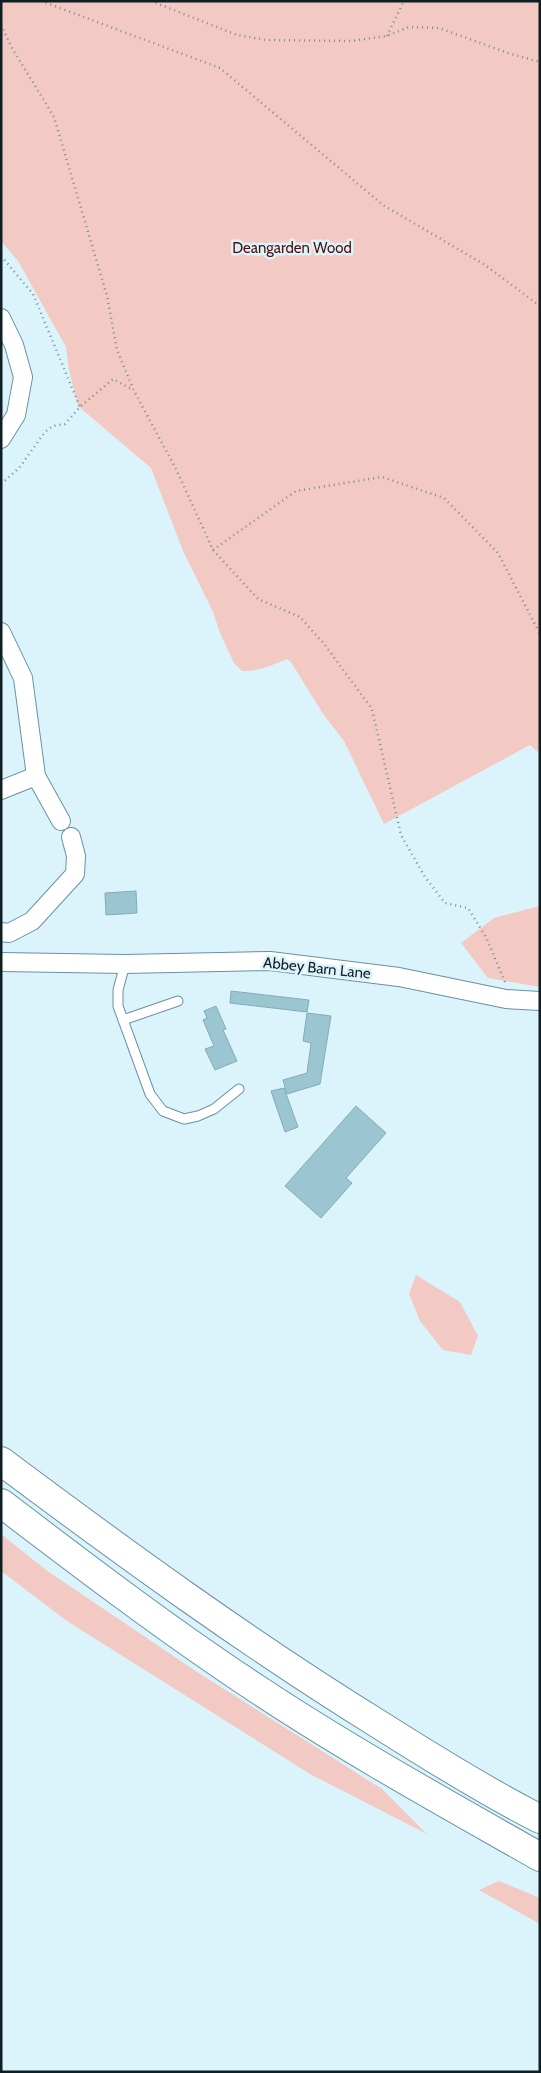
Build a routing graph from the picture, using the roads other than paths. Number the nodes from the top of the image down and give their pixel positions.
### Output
1 (1, 318) edge
2 (1, 438) edge
3 (1, 632) edge
4 (36, 776) junction
5 (3, 785) edge
6 (61, 821) dead end
7 (71, 837) dead end
8 (1, 932) edge
9 (1, 962) edge
10 (125, 964) junction
11 (178, 1001) dead end
12 (540, 1001) edge
13 (123, 1020) junction
14 (239, 1089) dead end
15 (1, 1460) edge
16 (1, 1503) edge
17 (540, 1819) edge
18 (540, 1857) edge

1 - 2 street
3 - 4 street
4 - 5 street
4 - 6 street
7 - 8 street
9 - 10 street, Abbey Barn Lane
10 - 12 street, Abbey Barn Lane
10 - 13 lane
11 - 13 lane
13 - 14 lane
15 - 17 highway
16 - 18 highway

